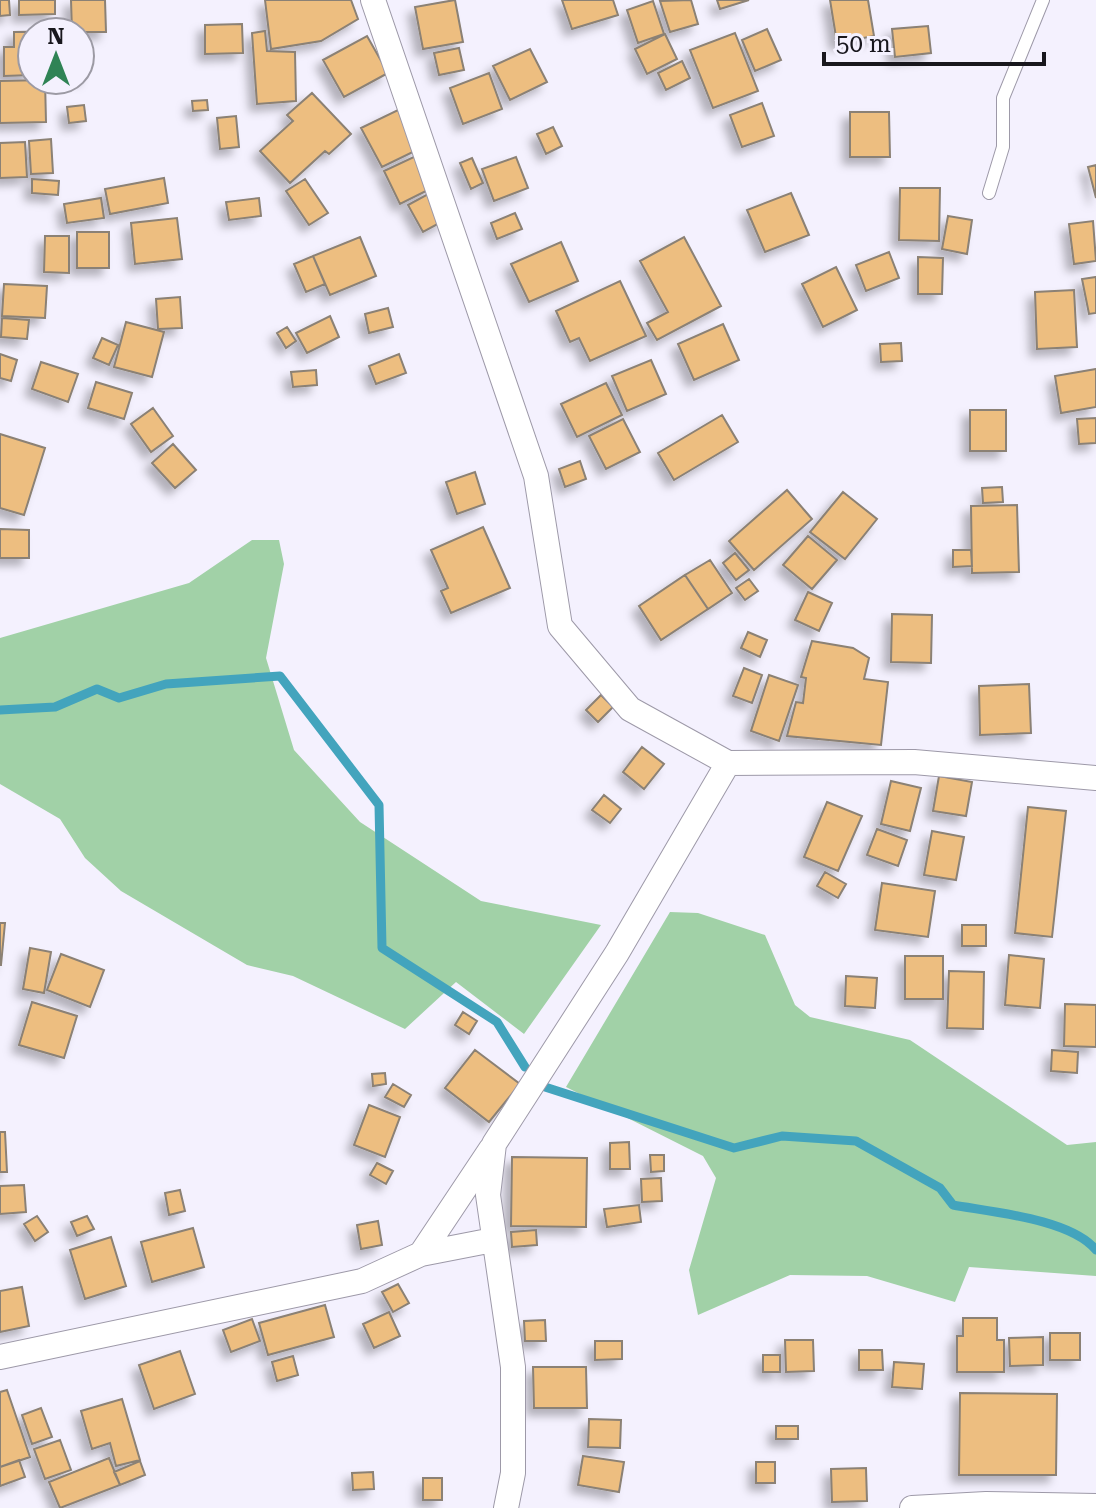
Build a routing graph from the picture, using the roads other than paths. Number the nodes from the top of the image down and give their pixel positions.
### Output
1 (373, 0) edge
2 (1043, 0) edge
3 (989, 193) dead end
4 (728, 763) junction
5 (1096, 778) edge
6 (494, 1144) junction
7 (493, 1240) junction
8 (421, 1254) junction
9 (0, 1357) edge
10 (1096, 1506) edge
11 (506, 1508) edge
12 (912, 1508) edge

1 - 4 street
2 - 3 lane
4 - 5 street
4 - 6 street
6 - 7 street
6 - 8 street
7 - 8 street
7 - 11 street
8 - 9 street
10 - 12 street

